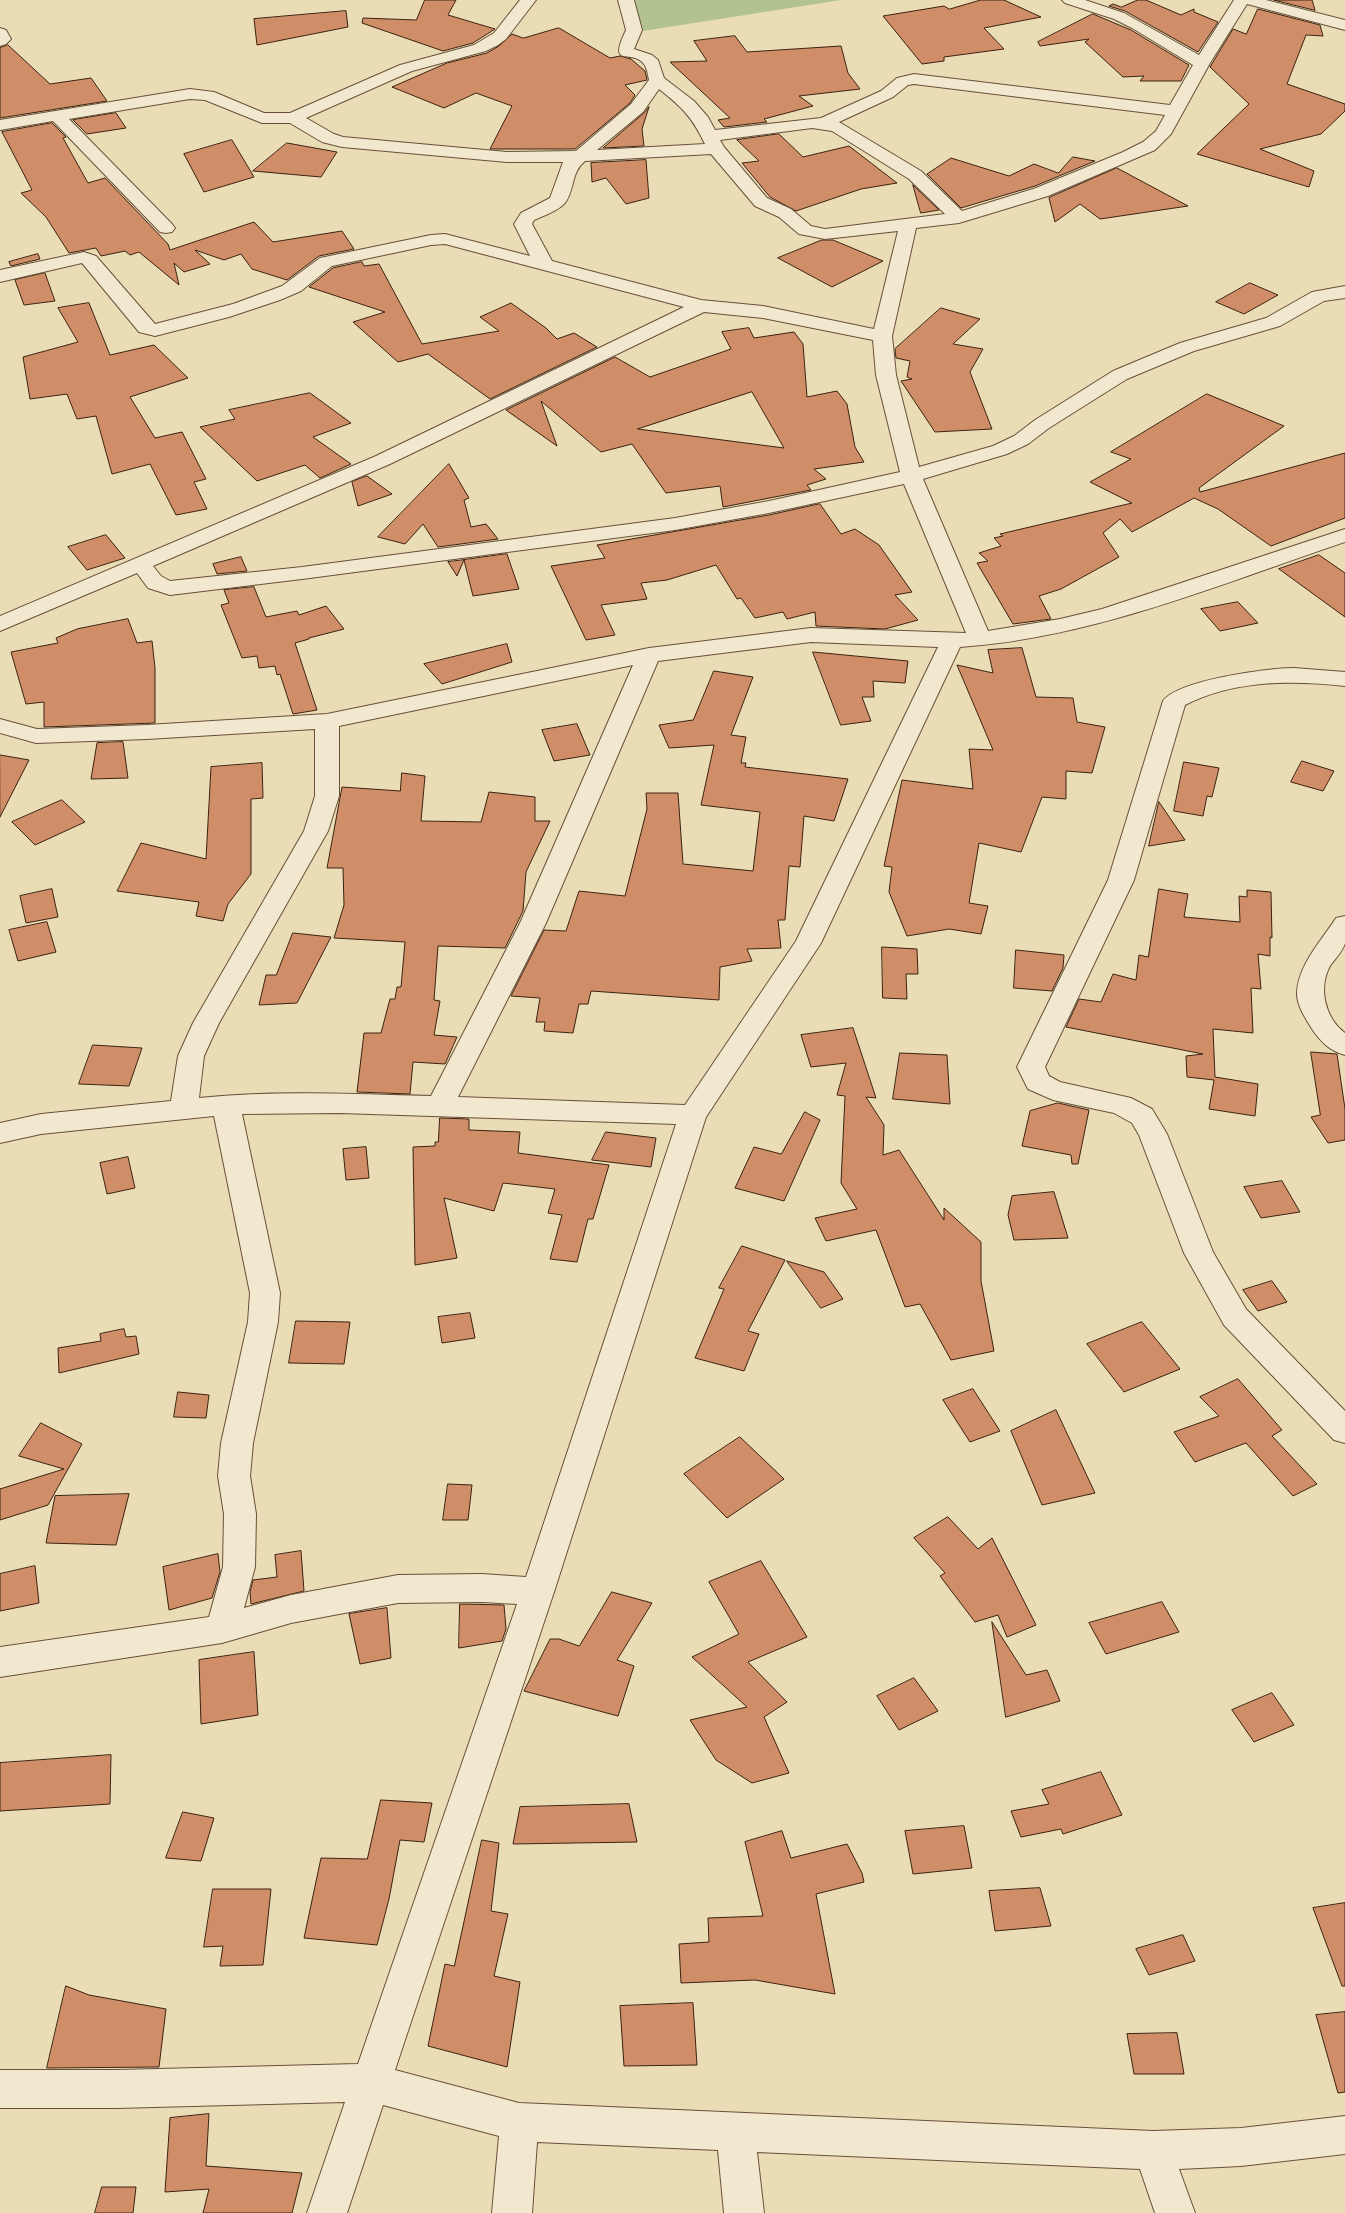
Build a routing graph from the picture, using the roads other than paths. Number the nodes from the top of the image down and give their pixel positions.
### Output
1 (528, 0) edge
2 (626, 0) edge
3 (1070, 0) edge
4 (1242, 0) edge
5 (1248, 0) edge
6 (1345, 25) edge
7 (0, 33) edge
8 (0, 41) edge
9 (1202, 63) junction
10 (657, 80) junction
11 (1176, 111) junction
12 (56, 115) junction
13 (293, 118) junction
14 (824, 123) junction
15 (0, 125) edge
16 (712, 142) junction
17 (580, 157) junction
18 (958, 218) junction
19 (908, 224) junction
20 (166, 228) dead end
21 (544, 264) junction
22 (0, 276) edge
23 (1345, 292) edge
24 (701, 306) junction
25 (882, 336) junction
26 (911, 476) junction
27 (1345, 535) edge
28 (141, 564) junction
29 (0, 624) edge
30 (966, 640) junction
31 (649, 655) junction
32 (1345, 679) edge
33 (327, 721) junction
34 (0, 726) edge
35 (1345, 924) edge
36 (1345, 1046) edge
37 (226, 1105) junction
38 (440, 1106) junction
39 (184, 1109) junction
40 (692, 1116) junction
41 (0, 1133) edge
42 (1345, 1431) edge
43 (538, 1592) junction
44 (222, 1629) junction
45 (0, 1662) edge
46 (371, 2083) junction
47 (0, 2089) edge
48 (519, 2122) junction
49 (735, 2132) junction
50 (1345, 2136) edge
51 (1153, 2150) junction
52 (327, 2213) edge
53 (512, 2213) edge
54 (744, 2213) edge
55 (1175, 2213) edge

1 - 13 street
2 - 10 street
3 - 9 street
4 - 9 street
5 - 6 street
7 - 8 street
9 - 11 street
10 - 16 street
10 - 17 street
11 - 14 street
11 - 18 street
12 - 13 street
12 - 15 street
12 - 20 street
13 - 17 street
14 - 16 street
14 - 18 street
16 - 17 street
16 - 19 street
17 - 21 street
18 - 19 street
19 - 25 street
21 - 22 street
21 - 24 street
23 - 26 street
24 - 25 street
24 - 28 street
25 - 26 street
26 - 28 street
26 - 30 street
27 - 30 street
28 - 29 street
30 - 31 street
30 - 40 street
31 - 33 street
31 - 38 street
32 - 42 street
33 - 34 street
33 - 39 street
35 - 36 street
37 - 38 street
37 - 39 street
37 - 44 street
38 - 40 street
39 - 41 street
40 - 43 street
43 - 44 street
43 - 46 street
44 - 45 street
46 - 47 street
46 - 48 street
46 - 52 street
48 - 49 street
48 - 53 street
49 - 51 street
49 - 54 street
50 - 51 street
51 - 55 street

